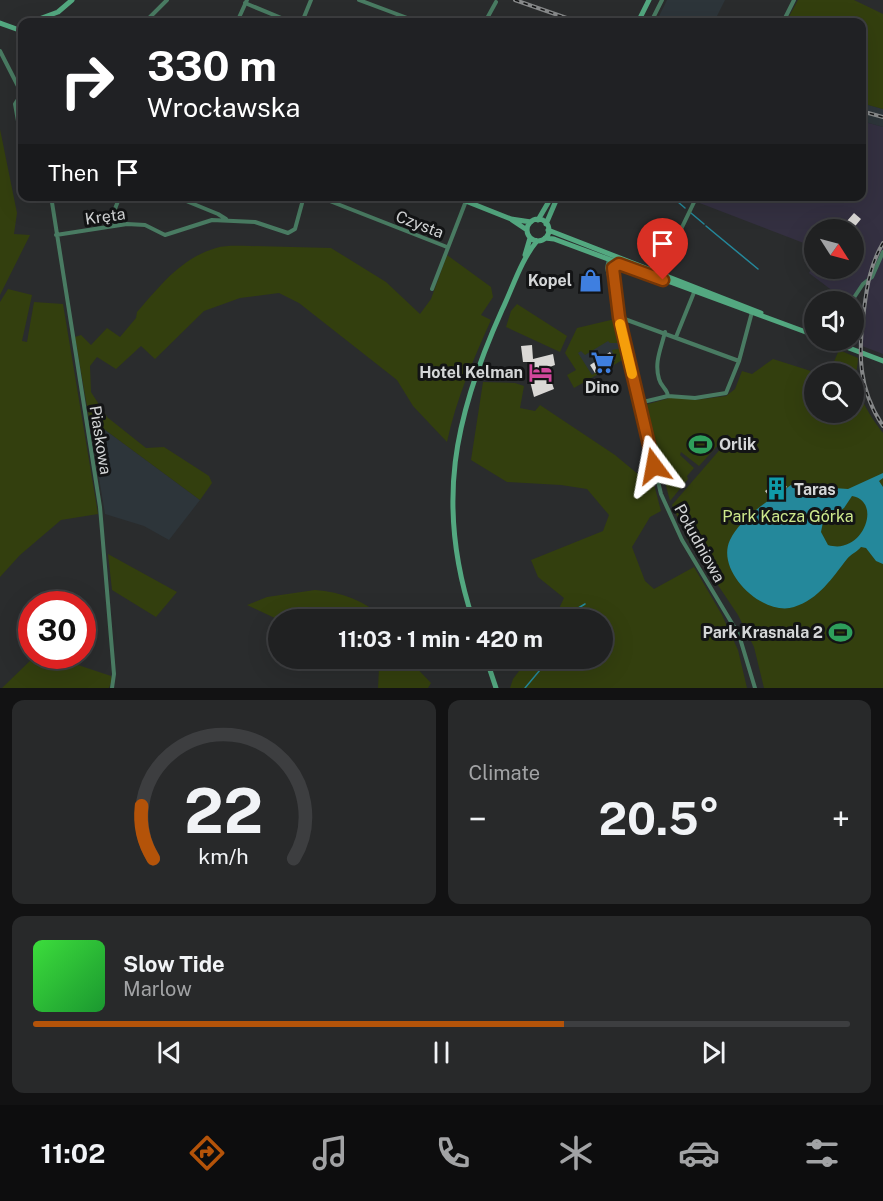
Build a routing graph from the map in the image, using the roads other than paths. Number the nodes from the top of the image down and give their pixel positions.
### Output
1 (72, 0) edge
2 (167, 0) edge
3 (311, 0) edge
4 (358, 0) edge
5 (649, 0) edge
6 (662, 0) edge
7 (794, 0) edge
8 (246, 2) edge
9 (496, 2) dead end
10 (42, 18) edge
11 (148, 18) edge
12 (239, 18) edge
13 (282, 18) edge
14 (304, 18) edge
15 (407, 18) edge
16 (487, 18) edge
17 (640, 18) edge
18 (653, 18) edge
19 (785, 18) edge
20 (0, 23) edge
21 (18, 30) edge
22 (0, 51) edge
23 (18, 85) edge
24 (18, 99) edge
25 (18, 121) edge
26 (52, 201) edge
27 (118, 201) edge
28 (186, 201) edge
29 (303, 201) edge
30 (330, 201) edge
31 (466, 201) joint
32 (549, 201) edge
33 (556, 201) edge
34 (695, 201) edge
35 (511, 219) junction
36 (226, 220) junction
37 (538, 220) junction
38 (531, 222) junction
39 (112, 226) junction
40 (547, 227) junction
41 (527, 230) junction
42 (56, 235) junction
43 (530, 238) junction
44 (545, 238) junction
45 (537, 241) junction
46 (447, 247) junction
47 (883, 252) edge
48 (610, 257) junction
49 (524, 260) junction
50 (619, 264) junction
51 (613, 268) junction
52 (660, 273) junction
53 (648, 275) junction
54 (663, 280) junction
55 (432, 289) dead end
56 (695, 289) junction
57 (859, 291) edge
58 (615, 299) junction
59 (752, 311) junction
60 (619, 317) junction
61 (804, 331) edge
62 (665, 332) junction
63 (676, 337) junction
64 (857, 351) edge
65 (739, 361) junction
66 (883, 361) edge
67 (668, 396) junction
68 (639, 403) junction
69 (470, 609) edge
70 (490, 669) edge
71 (112, 688) edge
72 (496, 688) edge
73 (755, 688) edge

1 - 10 street
2 - 11 street
3 - 14 street
4 - 15 street
5 - 17 street
6 - 18 street
7 - 19 street
8 - 12 street
8 - 13 street
9 - 16 street
20 - 21 street
22 - 23 street
24 - 25 street
26 - 42 street, Piaskowa
27 - 39 street
28 - 36 street
29 - 36 street, Kręta
30 - 46 street, Czysta
31 - 35 street
31 - 46 street
32 - 37 street
33 - 40 street
34 - 52 street
35 - 38 street
35 - 41 street
36 - 39 street, Kręta
37 - 38 street
37 - 40 street
38 - 41 street
39 - 42 street, Kręta
40 - 44 street
40 - 48 street
41 - 43 street
42 - 71 street, Piaskowa
43 - 45 street
43 - 49 street
44 - 45 street
44 - 48 street
45 - 49 street
46 - 55 street
47 - 57 street
48 - 50 street
48 - 51 street, Południowa
48 - 52 street
48 - 58 street, Południowa
49 - 69 street
50 - 51 street
50 - 53 street
51 - 58 street, Południowa
52 - 53 street
52 - 54 street
52 - 56 street
53 - 54 street
54 - 56 street
56 - 59 street
56 - 63 street
58 - 60 street, Południowa
59 - 61 street
59 - 65 street
60 - 62 street
60 - 68 street, Południowa
62 - 63 street
62 - 67 street
63 - 65 street
64 - 66 street
65 - 67 street
67 - 68 street
68 - 73 street, Południowa
70 - 72 street

